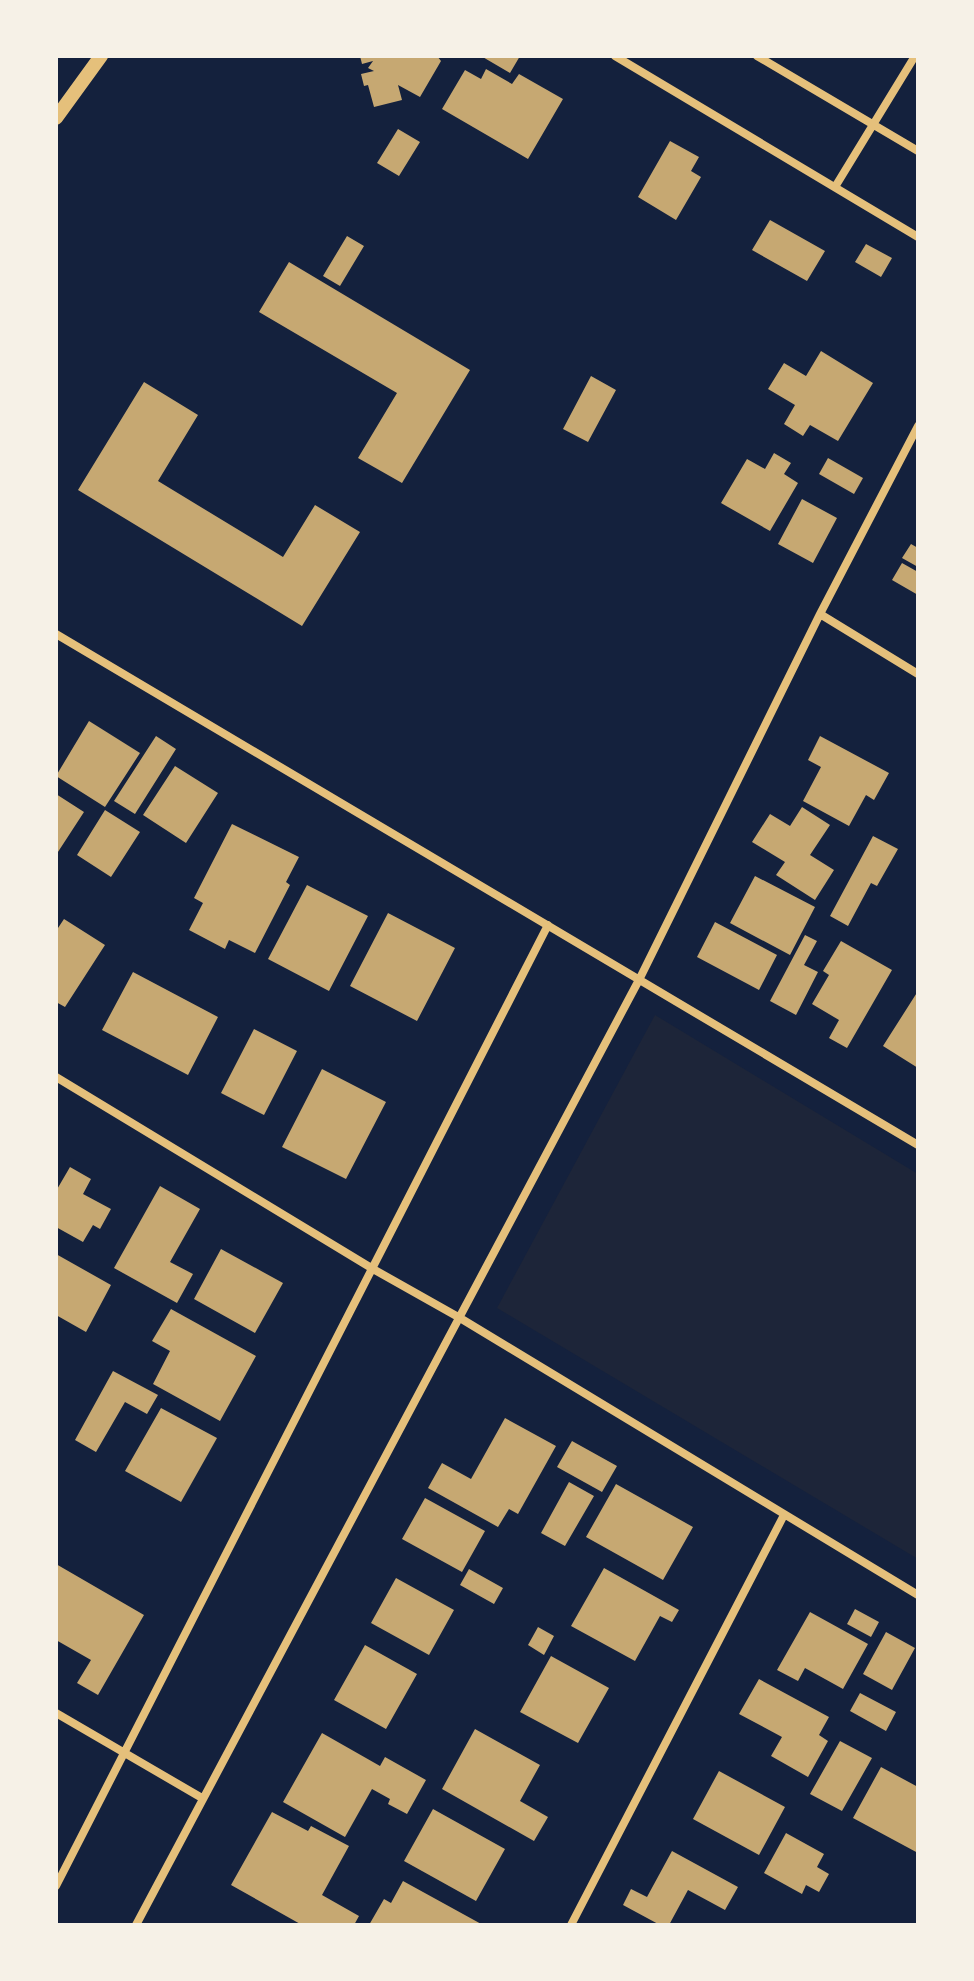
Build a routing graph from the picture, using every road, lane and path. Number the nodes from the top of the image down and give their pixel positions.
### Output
1 (101, 56) edge
2 (615, 56) edge
3 (757, 56) edge
4 (915, 56) edge
5 (56, 118) edge
6 (875, 123) junction
7 (918, 151) edge
8 (835, 187) junction
9 (918, 237) edge
10 (918, 426) edge
11 (820, 614) junction
12 (56, 634) edge
13 (918, 674) edge
14 (548, 925) junction
15 (640, 978) junction
16 (56, 1077) edge
17 (918, 1145) edge
18 (373, 1269) junction
19 (460, 1318) junction
20 (784, 1515) junction
21 (918, 1595) edge
22 (56, 1713) edge
23 (125, 1754) junction
24 (202, 1798) junction
25 (56, 1886) edge
26 (136, 1925) edge
27 (571, 1925) edge

1 - 5 street
2 - 8 street
3 - 6 street
4 - 6 street
6 - 7 street
6 - 8 street
8 - 9 street
10 - 11 street
11 - 13 street
11 - 15 street
12 - 14 street
14 - 15 street
14 - 18 street
15 - 17 street
15 - 19 street
16 - 18 street
18 - 19 street
18 - 23 street
19 - 20 street
19 - 24 street
20 - 21 street
20 - 27 street
22 - 23 street
23 - 24 street
23 - 25 street
24 - 26 street

